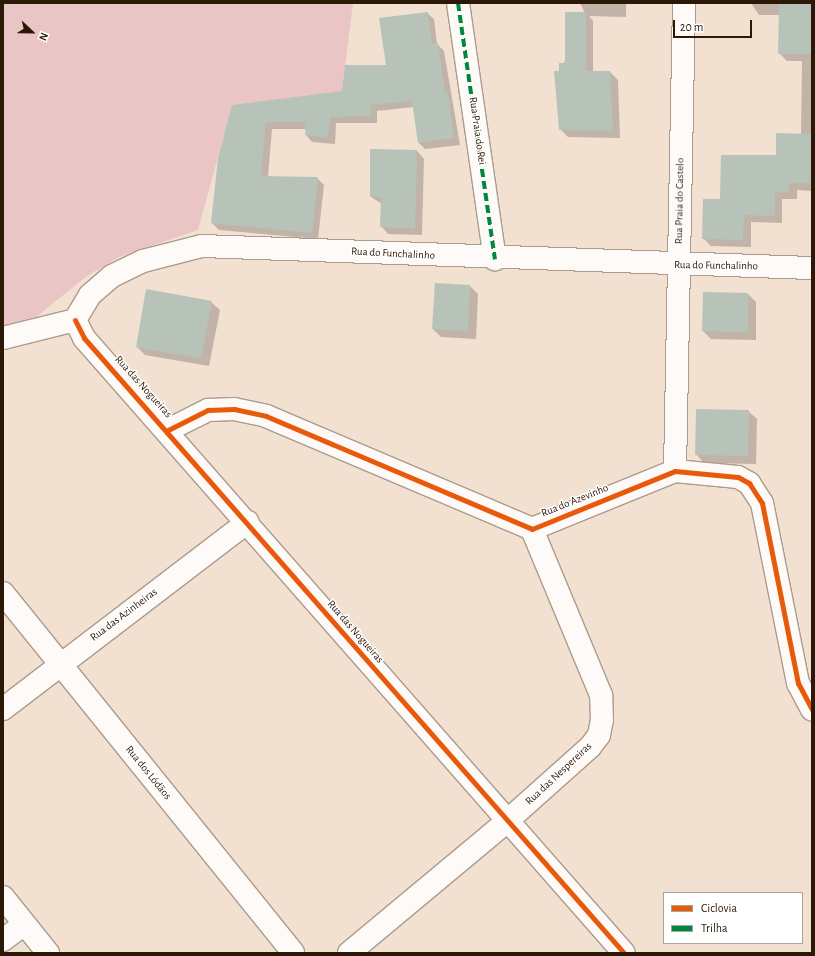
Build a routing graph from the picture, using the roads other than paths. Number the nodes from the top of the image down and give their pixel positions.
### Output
1 (458, 3) edge
2 (684, 3) edge
3 (495, 259) junction
4 (679, 266) junction
5 (812, 268) edge
6 (75, 320) junction
7 (3, 338) edge
8 (168, 430) junction
9 (675, 471) junction
10 (248, 522) junction
11 (532, 529) junction
12 (3, 593) edge
13 (59, 663) junction
14 (3, 709) edge
15 (812, 709) edge
16 (506, 822) junction
17 (3, 897) edge
18 (24, 924) junction
19 (3, 940) edge
20 (620, 952) edge
21 (48, 953) edge
22 (293, 953) edge
23 (349, 953) edge

1 - 3 street, Rua Praia do Rei
2 - 4 street, Rua Praia do Castelo
3 - 4 street, Rua do Funchalinho
3 - 6 street, Rua do Funchalinho
4 - 5 street, Rua do Funchalinho
4 - 9 street, Rua Praia do Castelo
6 - 7 street
6 - 8 street, Rua das Nogueiras
8 - 10 street, Rua das Nogueiras
8 - 11 street, Rua do Azevinho
9 - 11 street, Rua do Azevinho
9 - 15 street, Rua do Azevinho
10 - 13 street, Rua das Azinheiras
10 - 16 street, Rua das Nogueiras
11 - 16 street, Rua das Nespereiras
12 - 13 street, Rua dos Lódãos
13 - 14 street, Rua das Azinheiras
13 - 22 street, Rua dos Lódãos
16 - 20 street, Rua das Nogueiras
16 - 23 street, Rua das Nespereiras
17 - 18 street
18 - 19 street
18 - 21 street

